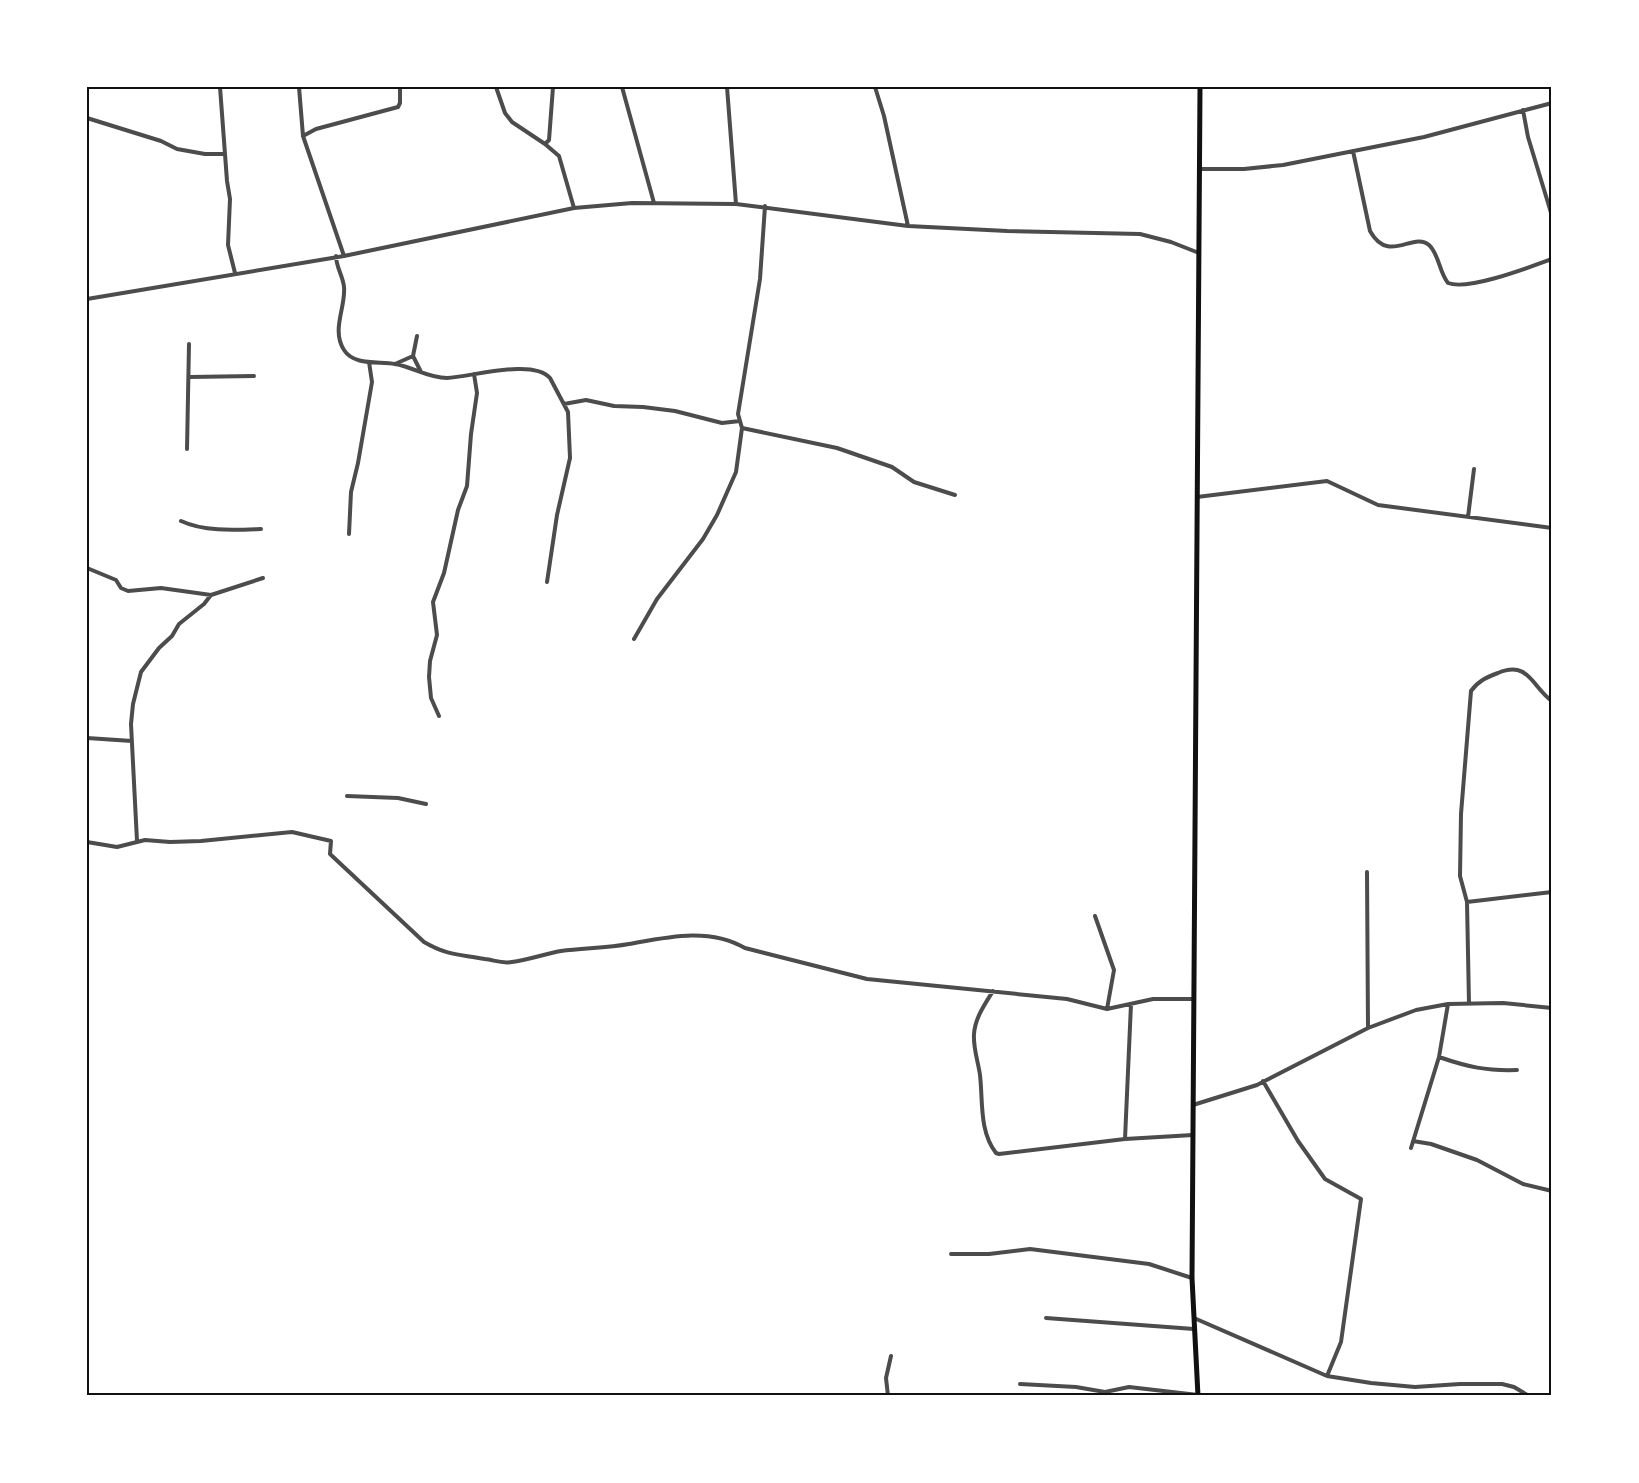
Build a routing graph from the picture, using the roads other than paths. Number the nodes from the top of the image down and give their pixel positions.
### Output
1 (220, 87) edge
2 (299, 87) edge
3 (400, 87) edge
4 (496, 87) edge
5 (553, 87) edge
6 (622, 87) edge
7 (727, 87) edge
8 (875, 87) edge
9 (1200, 87) edge
10 (1552, 103) edge
11 (1523, 110) junction
12 (87, 118) edge
13 (303, 136) junction
14 (545, 144) junction
15 (1353, 151) junction
16 (224, 154) junction
17 (1199, 169) junction
18 (654, 202) junction
19 (736, 204) junction
20 (765, 206) junction
21 (574, 208) junction
22 (1552, 216) edge
23 (908, 226) junction
24 (1199, 254) junction
25 (336, 256) junction
26 (344, 256) junction
27 (1552, 259) edge
28 (235, 273) junction
29 (87, 299) edge
30 (417, 336) dead end
31 (189, 344) dead end
32 (413, 356) junction
33 (369, 362) junction
34 (395, 364) junction
35 (421, 373) junction
36 (474, 374) junction
37 (254, 376) dead end
38 (189, 377) junction
39 (564, 404) junction
40 (740, 421) junction
41 (742, 428) junction
42 (187, 449) dead end
43 (1474, 469) dead end
44 (955, 495) dead end
45 (1197, 497) junction
46 (1468, 517) junction
47 (181, 521) dead end
48 (261, 528) dead end
49 (1552, 528) edge
50 (349, 534) dead end
51 (87, 568) edge
52 (263, 578) dead end
53 (547, 582) dead end
54 (211, 595) junction
55 (634, 639) dead end
56 (1552, 701) edge
57 (439, 716) dead end
58 (87, 738) edge
59 (132, 741) junction
60 (347, 796) dead end
61 (426, 804) dead end
62 (137, 841) junction
63 (87, 842) edge
64 (1367, 872) dead end
65 (1552, 892) edge
66 (1467, 902) junction
67 (1095, 916) dead end
68 (993, 991) junction
69 (1194, 999) junction
70 (1131, 1004) junction
71 (1448, 1004) junction
72 (1469, 1004) junction
73 (1552, 1008) edge
74 (1107, 1009) junction
75 (1368, 1028) junction
76 (1439, 1057) junction
77 (1517, 1070) dead end
78 (1263, 1081) junction
79 (1193, 1105) junction
80 (1194, 1134) junction
81 (1125, 1139) junction
82 (1413, 1141) junction
83 (1411, 1148) dead end
84 (1552, 1191) edge
85 (951, 1254) dead end
86 (1192, 1278) junction
87 (1194, 1317) junction
88 (1046, 1318) dead end
89 (1194, 1329) junction
90 (891, 1356) dead end
91 (1327, 1376) junction
92 (1020, 1384) dead end
93 (888, 1396) edge
94 (1198, 1396) edge
95 (1529, 1396) edge

1 - 16 street
2 - 13 street
3 - 13 street
4 - 14 street
5 - 14 street
6 - 18 street
7 - 19 street
8 - 23 street
9 - 17 main road
10 - 11 street
11 - 15 street
11 - 22 street
12 - 16 street
13 - 26 street
14 - 21 street
15 - 17 street
15 - 27 street
16 - 28 street
17 - 24 main road
18 - 19 street
18 - 21 street
19 - 20 street
20 - 23 street
20 - 40 street
21 - 26 street
23 - 24 street
24 - 45 main road
25 - 26 street
25 - 28 street
25 - 33 street
28 - 29 street
30 - 32 street
31 - 38 street
32 - 34 street
32 - 35 street
33 - 34 street
33 - 50 street
34 - 35 street
35 - 36 street
36 - 39 street
36 - 57 street
37 - 38 street
38 - 42 street
39 - 40 street
39 - 53 street
40 - 41 street
41 - 44 street
41 - 55 street
43 - 46 street
45 - 46 street
45 - 69 main road
46 - 49 street
47 - 48 street
51 - 54 street
52 - 54 street
54 - 59 street
56 - 66 street
58 - 59 street
59 - 62 street
60 - 61 street
62 - 63 street
62 - 68 street
64 - 75 street
65 - 66 street
66 - 72 street
67 - 74 street
68 - 74 street
68 - 81 street
69 - 70 street
69 - 79 main road
70 - 74 street
70 - 81 street
71 - 72 street
71 - 75 street
71 - 76 street
72 - 73 street
75 - 78 street
76 - 77 street
76 - 82 street
78 - 79 street
78 - 91 street
79 - 80 main road
80 - 81 street
80 - 86 main road
82 - 83 street
82 - 84 street
85 - 86 street
86 - 87 main road
87 - 89 main road
87 - 91 street
88 - 89 street
89 - 94 main road
90 - 93 street
91 - 95 street
92 - 94 street

